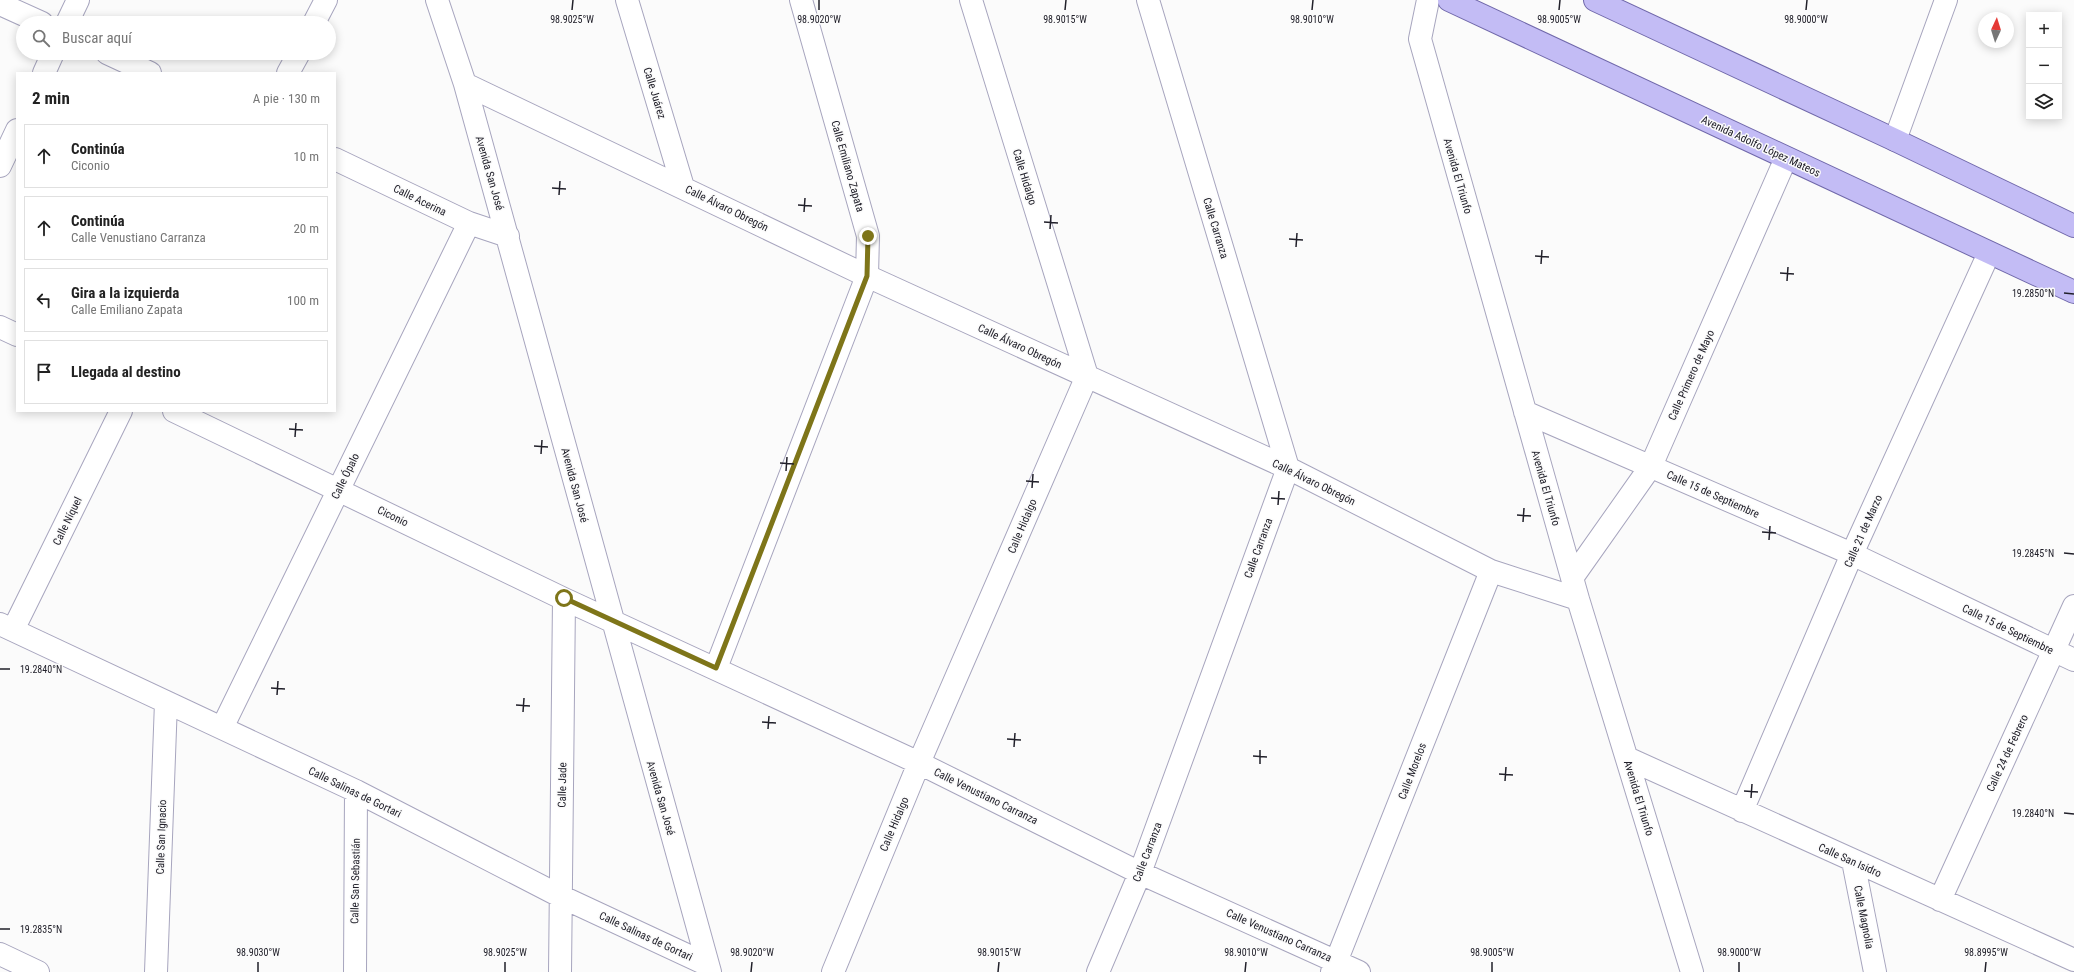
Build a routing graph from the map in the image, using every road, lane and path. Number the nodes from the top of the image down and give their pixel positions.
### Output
1 (78, 0) edge
2 (326, 0) edge
3 (437, 0) edge
4 (627, 0) edge
5 (801, 0) edge
6 (971, 0) edge
7 (1148, 0) edge
8 (1428, 0) edge
9 (1449, 0) edge
10 (1595, 0) edge
11 (1946, 0) edge
12 (0, 4) edge
13 (27, 16) edge
14 (70, 16) edge
15 (318, 16) edge
16 (50, 60) edge
17 (122, 60) edge
18 (295, 60) edge
19 (44, 72) edge
20 (148, 72) edge
21 (289, 72) edge
22 (465, 84) junction
23 (16, 132) edge
24 (1895, 140) junction
25 (1786, 158) junction
26 (336, 159) edge
27 (0, 166) edge
28 (683, 187) junction
29 (469, 223) junction
30 (2074, 226) edge
31 (508, 236) junction
32 (1989, 253) junction
33 (867, 276) junction
34 (2074, 292) edge
35 (0, 327) edge
36 (16, 335) edge
37 (1087, 376) junction
38 (120, 412) edge
39 (176, 412) edge
40 (1525, 412) junction
41 (1651, 466) junction
42 (1288, 468) junction
43 (338, 490) junction
44 (1852, 554) junction
45 (1491, 571) junction
46 (1572, 578) junction
47 (564, 598) junction
48 (1578, 599) junction
49 (2074, 606) edge
50 (612, 621) junction
51 (6, 627) edge
52 (2053, 651) junction
53 (2074, 660) edge
54 (716, 668) junction
55 (166, 702) junction
56 (222, 728) junction
57 (1627, 758) junction
58 (920, 763) junction
59 (356, 791) junction
60 (1742, 811) junction
61 (1853, 861) junction
62 (1140, 873) junction
63 (560, 896) junction
64 (1940, 900) junction
65 (0, 954) edge
66 (2071, 963) edge
67 (1335, 966) edge
68 (709, 969) edge
69 (38, 972) edge
70 (156, 972) edge
71 (355, 972) edge
72 (560, 972) edge
73 (832, 972) edge
74 (1098, 972) edge
75 (1360, 972) edge
76 (1692, 972) edge
77 (1876, 972) edge

1 - 14 street
2 - 15 street
3 - 22 street, Avenida San José
4 - 28 street, Calle Juárez
5 - 33 street, Calle Emiliano Zapata
6 - 37 street, Calle Hidalgo
7 - 42 street, Calle Carranza
8 - 40 street, Avenida El Triunfo
9 - 25 main road, Avenida Adolfo López Mateos
10 - 24 main road
11 - 24 street
12 - 13 street
16 - 19 street
17 - 20 street
18 - 21 street
22 - 28 street, Calle Álvaro Obregón
22 - 31 street, Avenida San José
23 - 27 street
24 - 30 main road
25 - 32 main road, Avenida Adolfo López Mateos
25 - 41 street, Calle Primero de Mayo
26 - 29 street, Calle Acerina
28 - 33 street, Calle Álvaro Obregón
29 - 31 street, Calle Acerina
29 - 43 street, Calle Ópalo
31 - 50 street, Avenida San José
32 - 34 main road, Avenida Adolfo López Mateos
32 - 44 street, Calle 21 de Marzo
33 - 37 street, Calle Álvaro Obregón
33 - 54 street, Calle Emiliano Zapata
35 - 36 street
37 - 42 street, Calle Álvaro Obregón
37 - 58 street, Calle Hidalgo
38 - 51 street, Calle Níquel
39 - 43 street, Ciconio
40 - 41 street, Calle 15 de Septiembre
40 - 46 street, Avenida El Triunfo
41 - 44 street, Calle 15 de Septiembre
41 - 46 street, Calle Primero de Mayo
42 - 45 street, Calle Álvaro Obregón
42 - 62 street, Calle Carranza
43 - 47 street, Ciconio
43 - 56 street, Calle Ópalo
44 - 52 street, Calle 15 de Septiembre
44 - 60 street, Calle 21 de Marzo
45 - 48 street, Calle Álvaro Obregón
45 - 67 street, Calle Morelos
46 - 48 street, Avenida El Triunfo
47 - 50 street, Ciconio
47 - 63 street, Calle Jade
48 - 57 street, Avenida El Triunfo
49 - 52 street, Calle 24 de Febrero
50 - 54 street, Calle Venustiano Carranza
50 - 68 street, Avenida San José
51 - 55 street, Calle Salinas de Gortari
52 - 53 street, Calle 15 de Septiembre
52 - 64 street, Calle 24 de Febrero
54 - 58 street, Calle Venustiano Carranza
55 - 56 street, Calle Salinas de Gortari
55 - 70 street, Calle San Ignacio
56 - 59 street, Calle Salinas de Gortari
57 - 60 street, Calle San Isidro
57 - 76 street, Avenida El Triunfo
58 - 62 street, Calle Venustiano Carranza
58 - 73 street, Calle Hidalgo
59 - 63 street, Calle Salinas de Gortari
59 - 71 street, Calle San Sebastián
60 - 61 street, Calle San Isidro
61 - 64 street, Calle San Isidro
61 - 77 street, Calle Magnolia
62 - 67 street, Calle Venustiano Carranza
62 - 74 street, Calle Carranza
63 - 68 street, Calle Salinas de Gortari
63 - 72 street, Calle Jade
64 - 66 street, Calle San Isidro
65 - 69 street
67 - 75 street, Calle Venustiano Carranza

